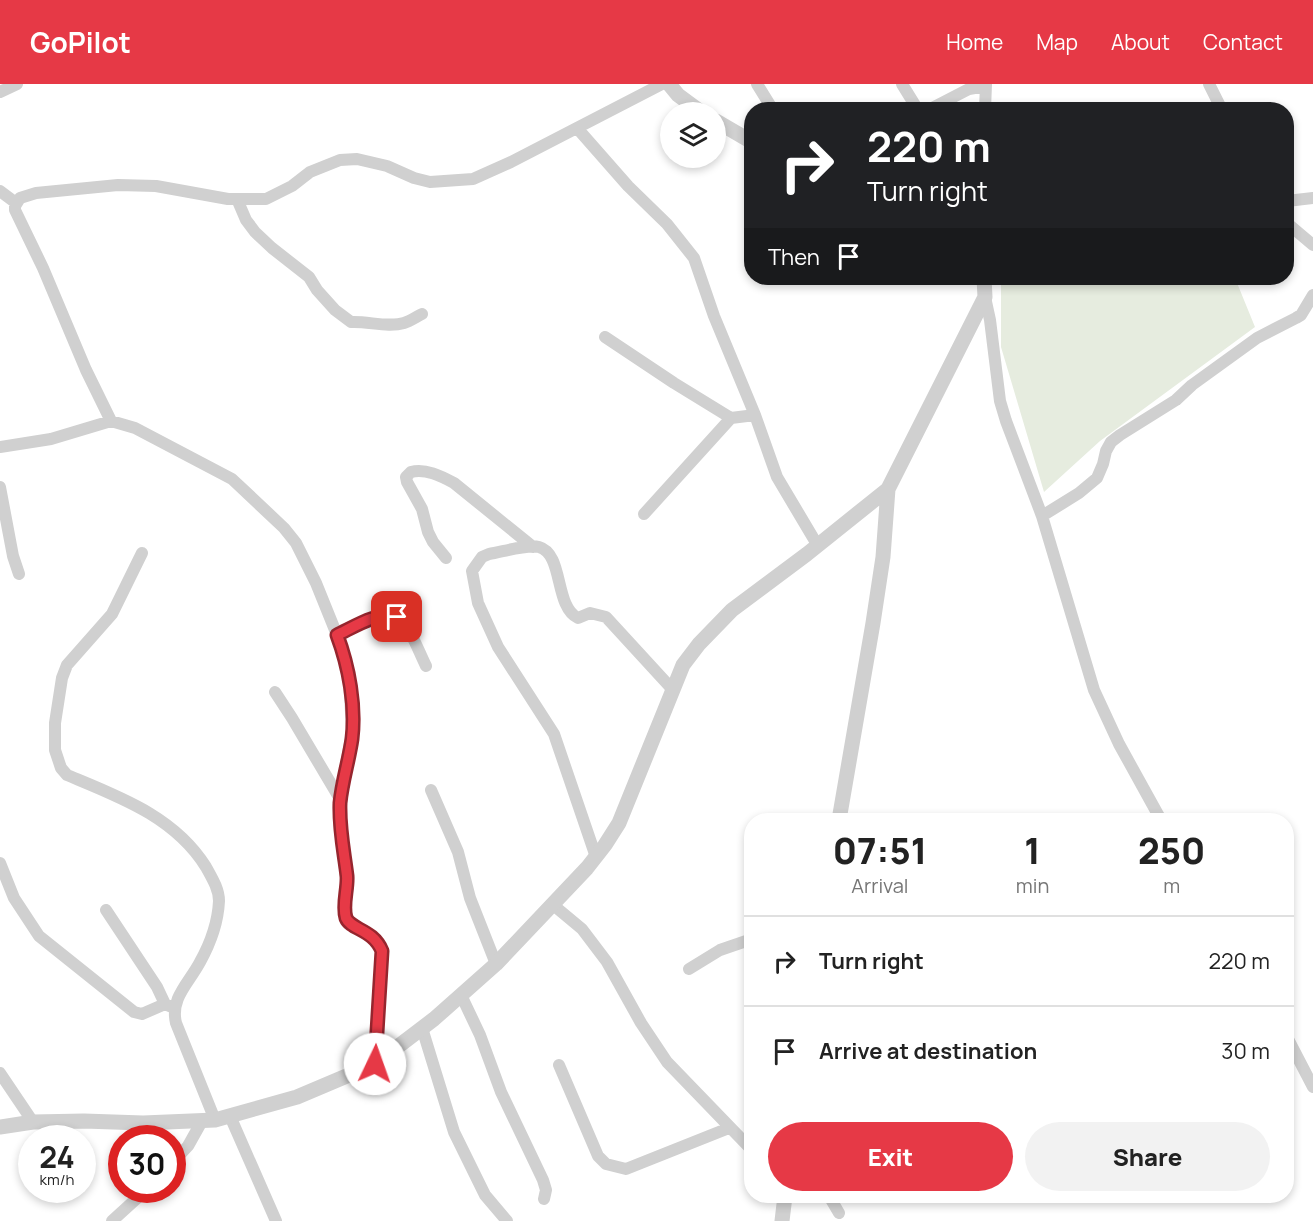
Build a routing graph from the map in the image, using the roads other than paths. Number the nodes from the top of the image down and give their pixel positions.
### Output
1 (18, 84) edge
2 (662, 84) edge
3 (669, 84) edge
4 (757, 84) edge
5 (902, 84) edge
6 (1209, 84) edge
7 (986, 85) edge
8 (0, 92) edge
9 (687, 102) edge
10 (768, 102) edge
11 (913, 102) edge
12 (946, 102) edge
13 (985, 102) edge
14 (1218, 102) edge
15 (726, 126) edge
16 (578, 128) junction
17 (744, 136) edge
18 (0, 192) edge
19 (1313, 198) edge
20 (237, 199) junction
21 (1294, 200) edge
22 (16, 203) junction
23 (1294, 230) edge
24 (1313, 245) edge
25 (984, 285) edge
26 (1313, 295) edge
27 (985, 297) junction
28 (422, 314) dead end
29 (605, 337) dead end
30 (755, 415) junction
31 (731, 418) junction
32 (111, 421) junction
33 (0, 447) edge
34 (0, 487) edge
35 (888, 489) junction
36 (644, 514) dead end
37 (1042, 516) junction
38 (818, 546) junction
39 (533, 547) junction
40 (142, 553) dead end
41 (446, 558) dead end
42 (19, 574) dead end
43 (337, 635) junction
44 (426, 666) dead end
45 (673, 690) junction
46 (274, 692) dead end
47 (431, 790) dead end
48 (340, 799) junction
49 (840, 813) edge
50 (1157, 813) edge
51 (596, 857) junction
52 (0, 863) edge
53 (552, 904) junction
54 (106, 910) dead end
55 (744, 942) edge
56 (496, 964) junction
57 (688, 969) dead end
58 (461, 995) junction
59 (170, 1006) junction
60 (422, 1028) junction
61 (1294, 1050) edge
62 (375, 1064) junction
63 (559, 1065) dead end
64 (0, 1073) edge
65 (1313, 1087) edge
66 (215, 1119) junction
67 (33, 1122) junction
68 (2, 1124) edge
69 (729, 1128) junction
70 (744, 1142) edge
71 (186, 1148) edge
72 (544, 1199) dead end
73 (132, 1203) edge
74 (784, 1203) edge
75 (833, 1203) edge
76 (839, 1213) dead end
77 (112, 1221) edge
78 (276, 1221) edge
79 (507, 1221) edge
80 (782, 1221) edge

1 - 8 street
2 - 16 street
3 - 9 street
4 - 10 street
5 - 11 street
6 - 14 street
7 - 12 street
7 - 13 street
15 - 17 street
16 - 20 street
16 - 30 street
18 - 22 street
19 - 21 street
20 - 22 street
20 - 28 street
22 - 32 street
23 - 24 street
25 - 27 street
26 - 37 street
27 - 35 street
27 - 37 street
29 - 31 street
30 - 31 street
30 - 38 street
31 - 36 street
32 - 33 street
32 - 43 street
34 - 42 street
35 - 38 street
35 - 49 street
37 - 50 street
38 - 45 street
39 - 41 street
39 - 45 street
39 - 51 street
40 - 59 street
43 - 44 street
43 - 48 street
45 - 51 street
46 - 48 street
47 - 56 street
48 - 62 street
51 - 53 street
52 - 59 street
53 - 56 street
53 - 69 street
54 - 59 street
55 - 57 street
56 - 58 street
58 - 60 street
58 - 72 street
59 - 66 street
60 - 62 street
60 - 79 street
61 - 65 street
62 - 66 street
63 - 69 street
64 - 67 street
66 - 67 street
66 - 71 street
66 - 78 street
67 - 68 street
69 - 70 street
73 - 77 street
74 - 80 street
75 - 76 street

